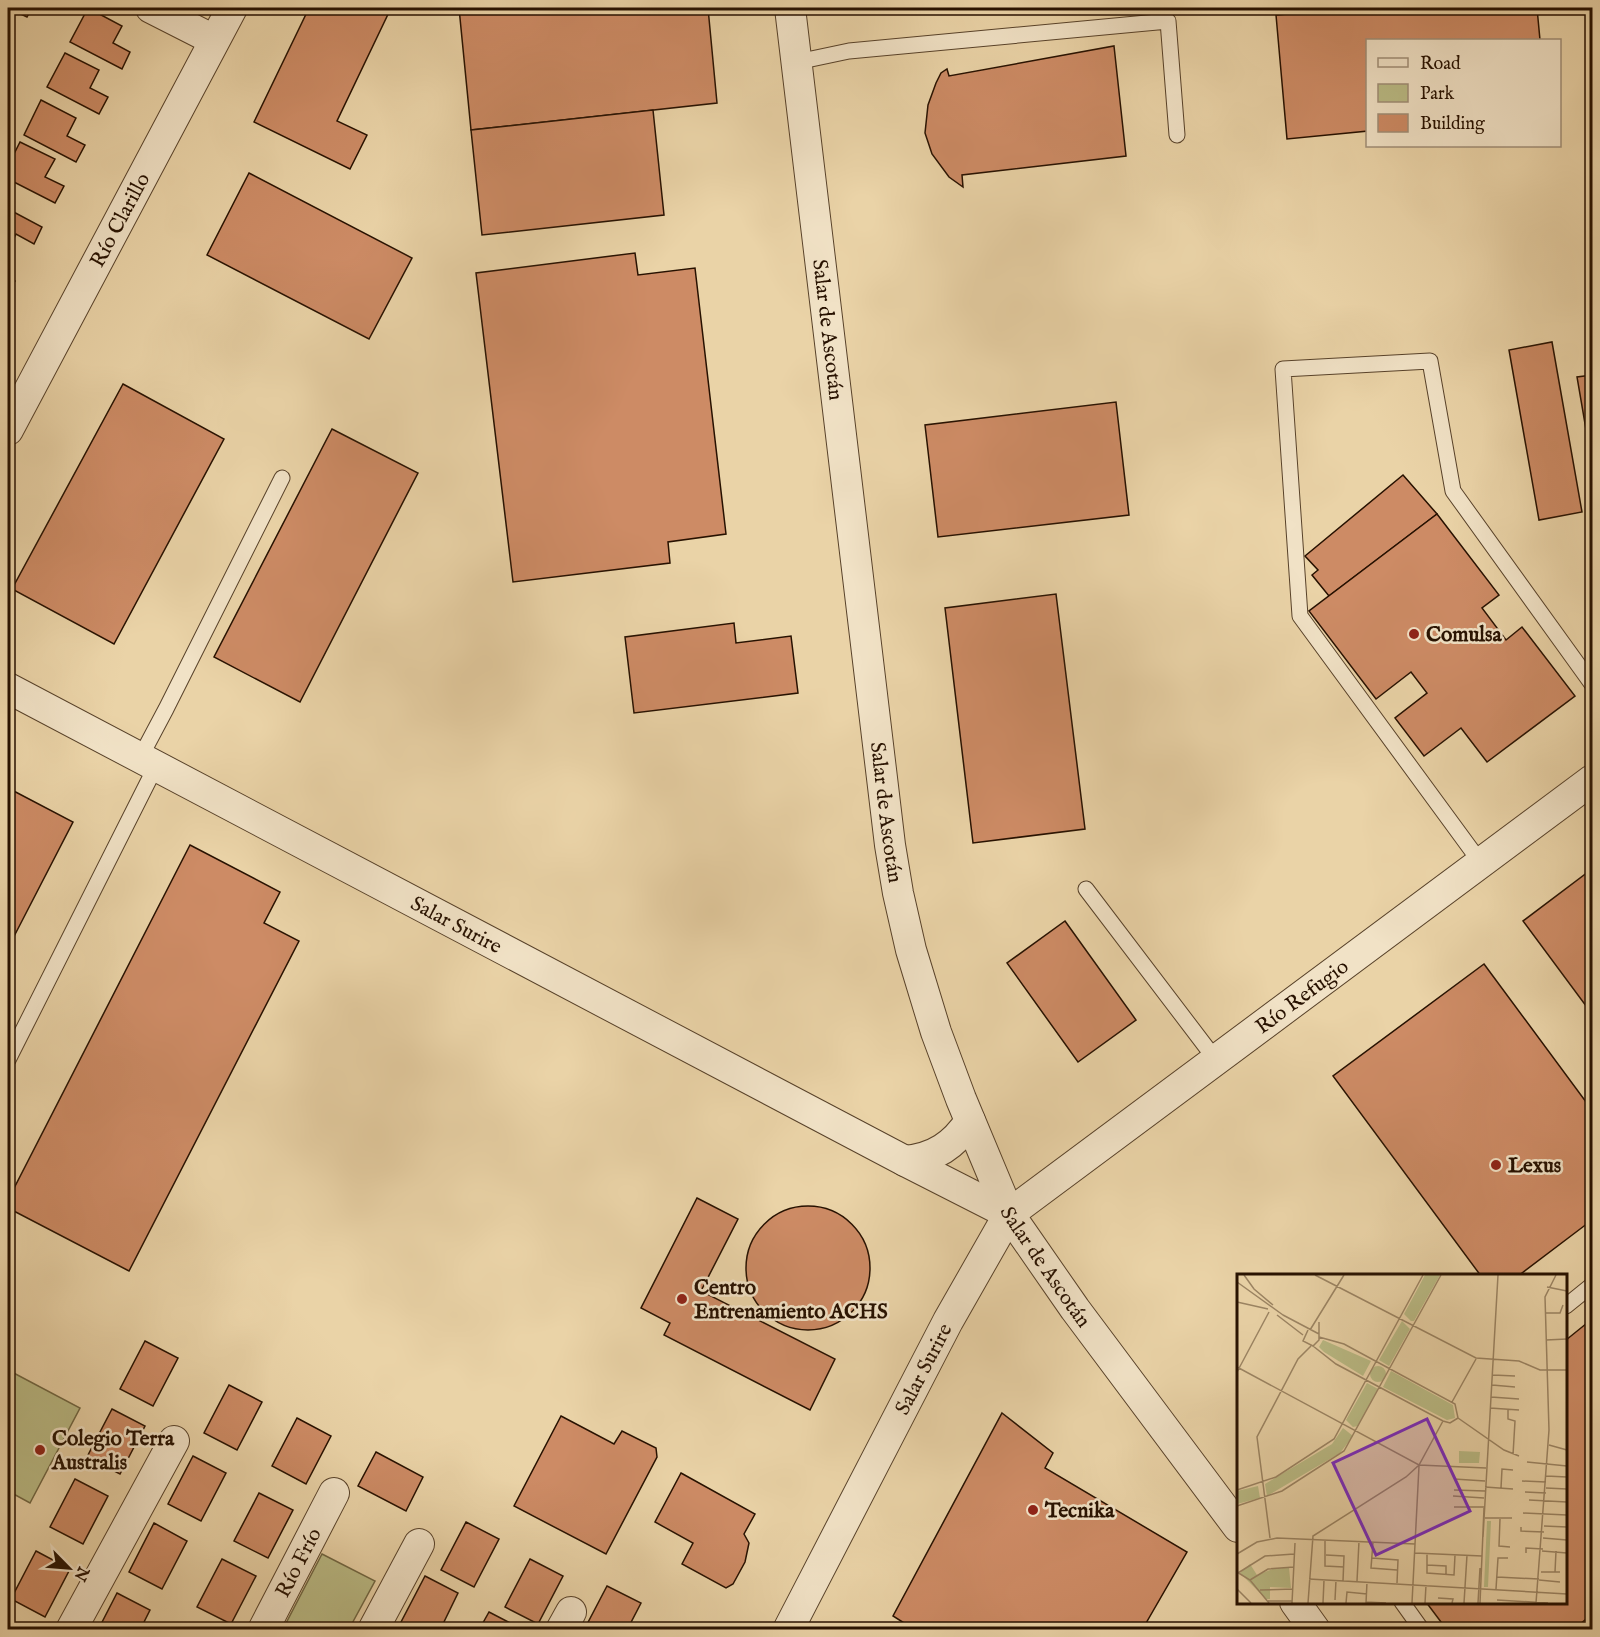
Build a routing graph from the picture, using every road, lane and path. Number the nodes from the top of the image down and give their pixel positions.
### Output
1 (151, 8) edge
2 (232, 8) edge
3 (790, 8) edge
4 (214, 40) junction
5 (797, 62) junction
6 (1177, 135) dead end
7 (8, 430) edge
8 (282, 478) dead end
9 (1593, 684) edge
10 (8, 688) edge
11 (148, 762) junction
12 (1593, 780) edge
13 (1481, 863) junction
14 (1086, 889) dead end
15 (8, 1060) edge
16 (1215, 1060) junction
17 (970, 1121) junction
18 (905, 1161) junction
19 (1009, 1214) junction
20 (1593, 1285) edge
21 (1567, 1305) edge
22 (174, 1441) dead end
23 (334, 1493) dead end
24 (1237, 1524) edge
25 (419, 1544) dead end
26 (1403, 1604) edge
27 (71, 1629) edge
28 (262, 1629) edge
29 (373, 1629) edge
30 (788, 1629) edge
31 (1422, 1629) edge

1 - 4 street
2 - 4 street, Río Clarillo
3 - 5 street, Salar de Ascotán
4 - 7 street, Río Clarillo
5 - 6 lane
5 - 17 street, Salar de Ascotán
8 - 11 lane
9 - 13 lane
10 - 11 street, Salar Surire
11 - 15 lane
11 - 18 street, Salar Surire
12 - 13 street, Río Refugio
13 - 16 street, Río Refugio
14 - 16 lane
16 - 19 street, Río Refugio
17 - 18 street
17 - 19 street, Salar de Ascotán
18 - 19 street, Salar Surire
19 - 24 street, Salar de Ascotán
19 - 30 street, Salar Surire
20 - 21 lane
22 - 27 street
23 - 28 street, Río Frío
25 - 29 street
26 - 31 lane

